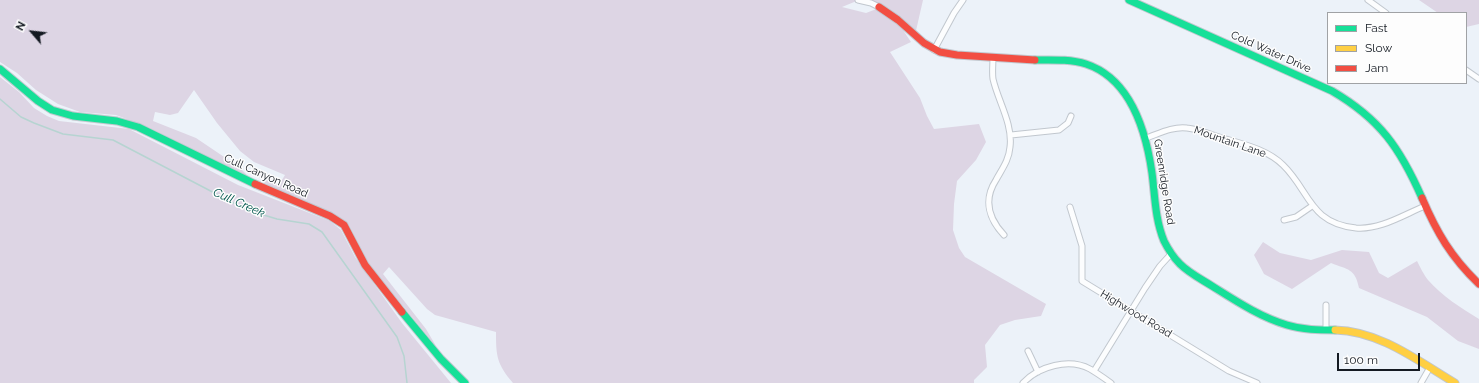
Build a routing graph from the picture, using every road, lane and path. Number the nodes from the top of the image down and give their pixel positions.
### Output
1 (858, 0) edge
2 (963, 0) edge
3 (1129, 0) edge
4 (1370, 1) edge
5 (879, 7) joint
6 (1385, 12) edge
7 (934, 50) junction
8 (993, 58) junction
9 (0, 69) edge
10 (1467, 71) edge
11 (1479, 79) edge
12 (1071, 116) dead end
13 (1011, 135) junction
14 (1146, 138) junction
15 (1312, 206) junction
16 (1425, 206) junction
17 (1070, 207) dead end
18 (1284, 220) dead end
19 (1004, 235) dead end
20 (1171, 254) junction
21 (1479, 284) edge
22 (1326, 305) dead end
23 (1131, 311) junction
24 (1326, 330) junction
25 (1028, 351) dead end
26 (1429, 369) junction
27 (1038, 372) junction
28 (1094, 372) junction
29 (465, 383) edge
30 (1023, 383) edge
31 (1111, 383) edge
32 (1257, 383) edge
33 (1421, 383) edge
34 (1455, 383) edge

1 - 5 street, Greenridge Road
2 - 7 street
3 - 16 street, Cold Water Drive
4 - 6 street
5 - 7 street, Greenridge Road
7 - 8 street, Greenridge Road
8 - 13 street
8 - 14 street, Greenridge Road
9 - 29 street, Cull Canyon Road
10 - 11 street
12 - 13 street
13 - 19 street
14 - 15 street, Mountain Lane
14 - 20 street, Greenridge Road
15 - 16 street, Mountain Lane
15 - 18 street
16 - 21 street, Cold Water Drive
17 - 23 street, Highwood Road
20 - 23 street
20 - 24 street, Greenridge Road
22 - 24 street
23 - 28 street
23 - 32 street, Highwood Road
24 - 26 street, Greenridge Road
25 - 27 street
26 - 33 street
26 - 34 street, Greenridge Road
27 - 28 street
27 - 30 street
28 - 31 street

